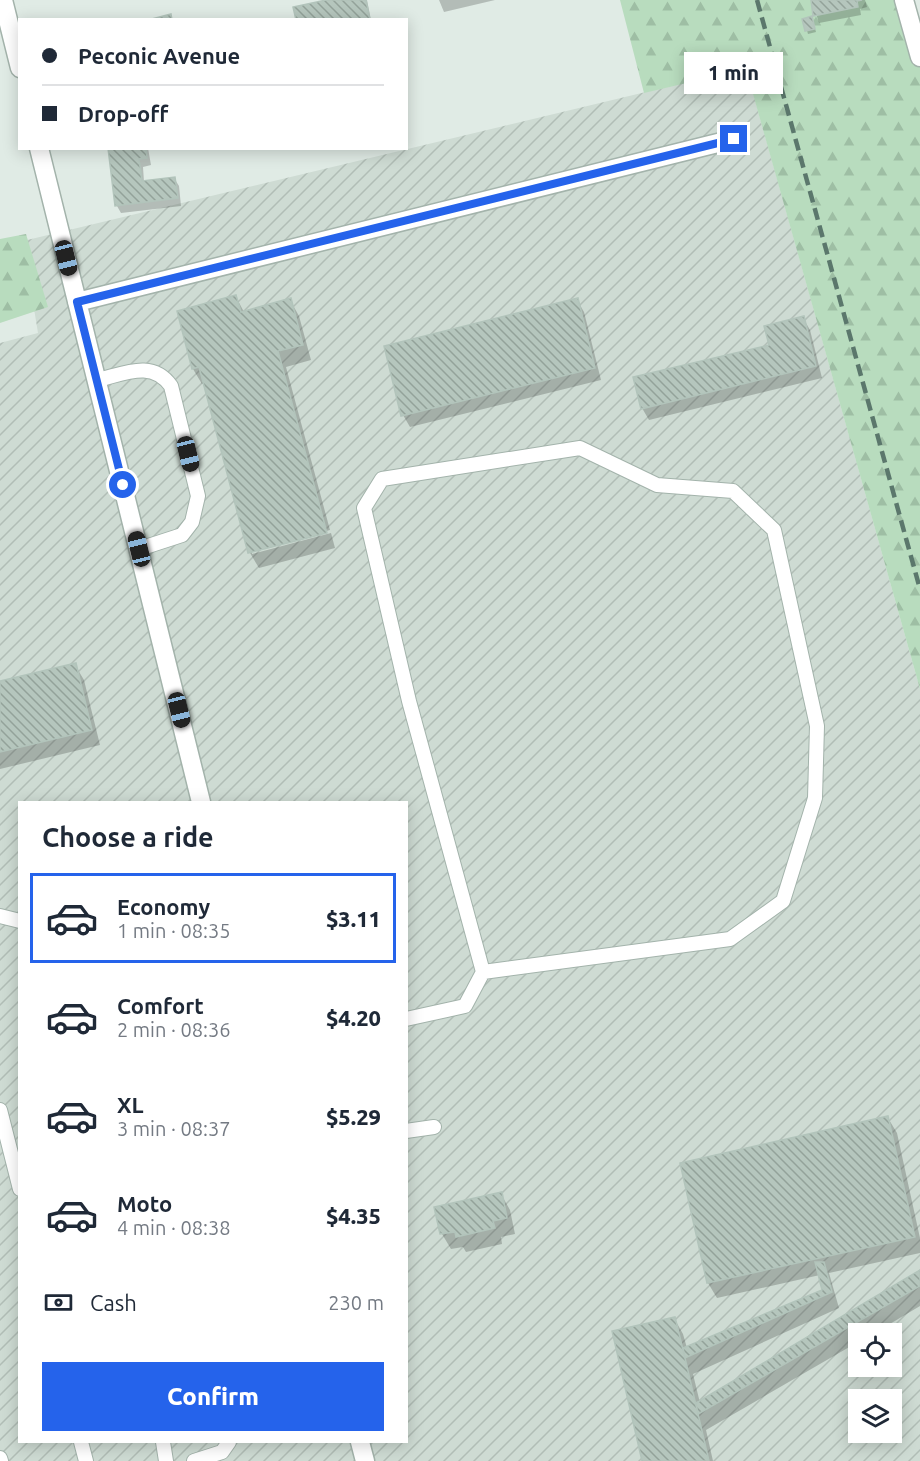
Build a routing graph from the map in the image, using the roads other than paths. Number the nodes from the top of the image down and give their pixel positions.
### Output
1 (3, 0) edge
2 (904, 0) edge
3 (920, 57) edge
4 (18, 60) edge
5 (734, 139) dead end
6 (39, 150) edge
7 (77, 302) junction
8 (97, 380) junction
9 (139, 549) junction
10 (201, 801) edge
11 (0, 916) edge
12 (18, 920) edge
13 (483, 972) junction
14 (408, 1019) edge
15 (0, 1110) edge
16 (434, 1127) dead end
17 (408, 1131) edge
18 (18, 1181) edge
19 (81, 1443) edge
20 (163, 1443) edge
21 (228, 1443) edge
22 (360, 1443) edge
23 (86, 1461) edge
24 (166, 1461) edge
25 (194, 1461) edge
26 (365, 1461) edge

1 - 4 street
2 - 3 street
5 - 7 street
6 - 7 street
7 - 8 street
8 - 9 street
8 - 9 lane
9 - 10 street
11 - 12 lane
13 - 13 lane
13 - 14 lane
15 - 18 lane
16 - 17 lane
19 - 23 lane
20 - 24 lane
21 - 25 lane
22 - 26 street

